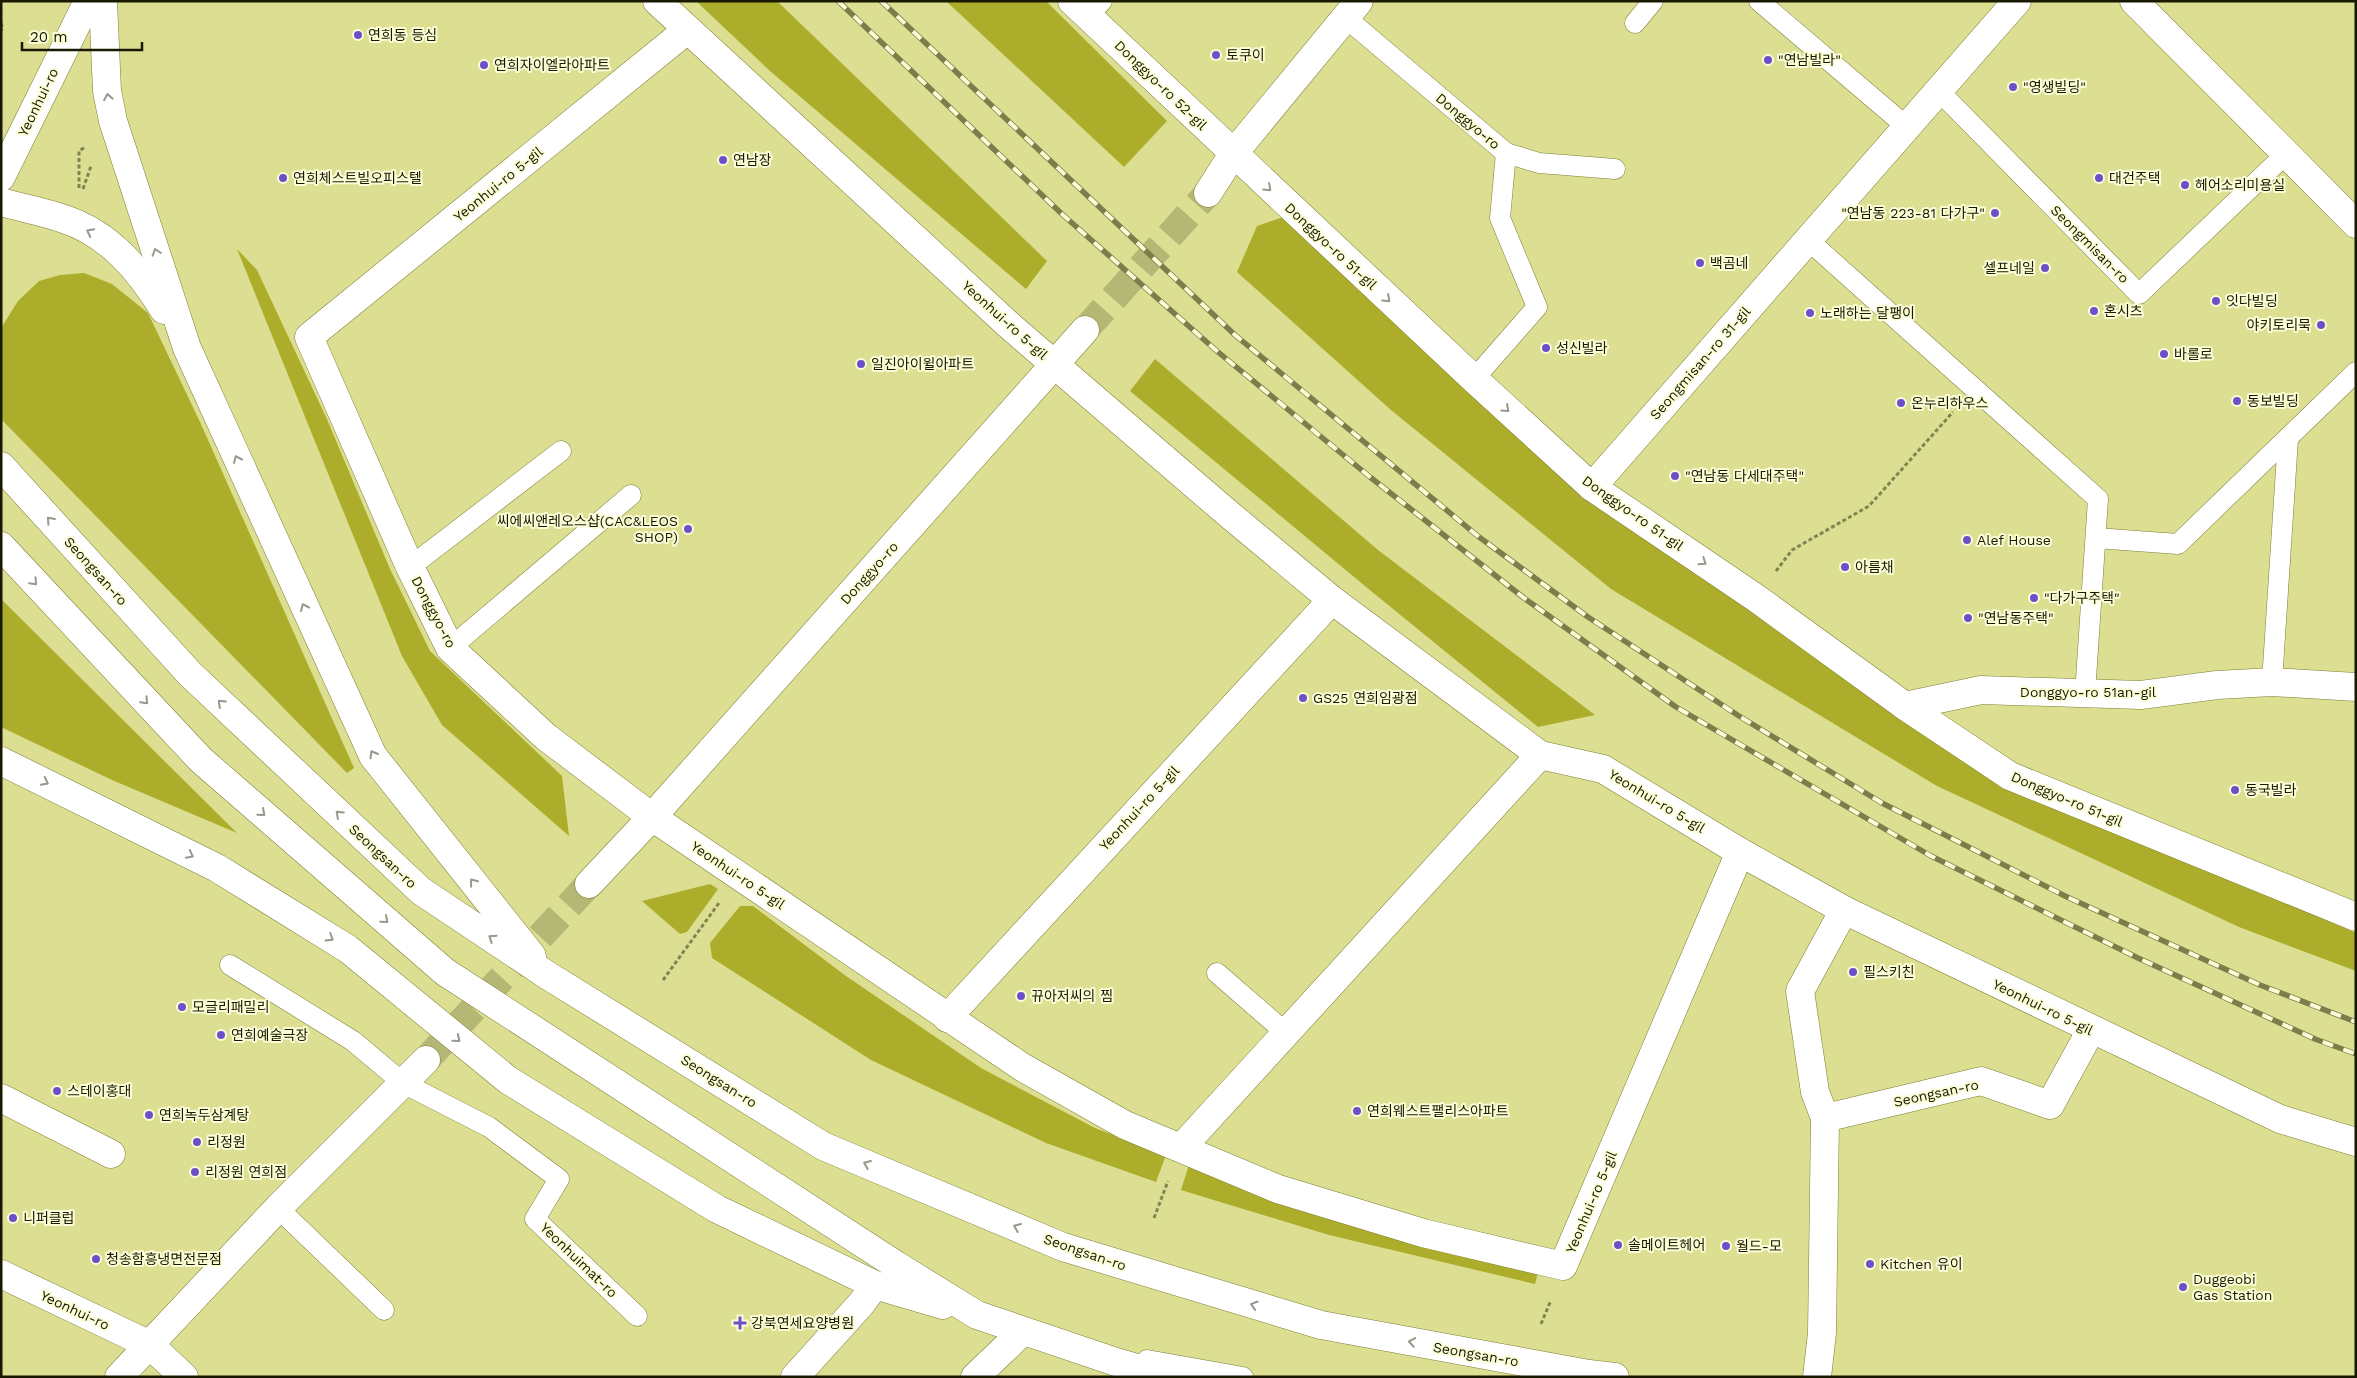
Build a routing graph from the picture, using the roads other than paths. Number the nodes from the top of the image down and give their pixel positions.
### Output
1 (88, 1) edge
2 (103, 1) edge
3 (657, 1) edge
4 (1653, 1) edge
5 (1759, 1) edge
6 (2017, 1) edge
7 (2134, 1) edge
8 (1087, 6) edge
9 (1352, 9) edge
10 (1635, 23) dead end
11 (687, 30) junction
12 (1939, 91) junction
13 (1907, 127) junction
14 (1506, 153) junction
15 (2287, 153) junction
16 (1233, 154) junction
17 (1615, 169) dead end
18 (1, 177) edge
19 (1208, 193) tunnel mouth
20 (1, 202) edge
21 (2356, 224) edge
22 (1808, 240) junction
23 (1085, 330) tunnel mouth
24 (309, 337) joint
25 (187, 348) junction
26 (1054, 365) junction
27 (2356, 372) edge
28 (1474, 379) junction
29 (2288, 439) junction
30 (561, 451) dead end
31 (1, 466) edge
32 (1592, 487) junction
33 (631, 495) dead end
34 (2096, 538) junction
35 (1, 546) edge
36 (410, 567) junction
37 (1332, 600) junction
38 (450, 648) junction
39 (2272, 682) junction
40 (2356, 687) edge
41 (2085, 694) junction
42 (1905, 706) junction
43 (1540, 755) junction
44 (7, 765) edge
45 (652, 817) junction
46 (1740, 852) junction
47 (589, 884) tunnel mouth
48 (1844, 910) junction
49 (2356, 916) edge
50 (230, 965) dead end
51 (1217, 973) dead end
52 (547, 975) junction
53 (947, 1018) junction
54 (2091, 1030) junction
55 (1286, 1033) junction
56 (426, 1060) tunnel mouth
57 (404, 1083) junction
58 (1, 1098) edge
59 (1825, 1118) junction
60 (2356, 1142) edge
61 (1181, 1148) junction
62 (111, 1154) dead end
63 (278, 1208) junction
64 (1, 1274) edge
65 (875, 1285) junction
66 (384, 1310) dead end
67 (977, 1315) junction
68 (637, 1316) dead end
69 (1022, 1332) junction
70 (150, 1345) junction
71 (1071, 1347) junction
72 (1121, 1370) edge
73 (119, 1377) edge
74 (184, 1377) edge
75 (795, 1377) edge
76 (975, 1377) edge
77 (1166, 1377) edge
78 (1243, 1377) edge
79 (1615, 1377) edge
80 (1817, 1377) edge

1 - 18 street, Yeonhui-ro
25 -> 2 street
3 - 11 street, Yeonhui-ro 5-gil
4 - 10 lane
5 - 13 lane
6 - 12 street, Seongmisan-ro 31-gil
7 - 15 street
8 - 16 street, Donggyo-ro 52-gil
9 - 14 lane, Donggyo-ro
9 - 16 street, Donggyo-ro
11 - 24 street, Yeonhui-ro 5-gil
11 - 26 street, Yeonhui-ro 5-gil
12 - 13 street, Seongmisan-ro 31-gil
12 - 15 lane, Seongmisan-ro
13 - 22 street, Seongmisan-ro 31-gil
14 - 17 lane, Donggyo-ro
14 - 28 lane
15 - 21 street
16 - 19 street, Donggyo-ro
16 -> 28 street, Donggyo-ro 51-gil
25 -> 20 street
22 - 32 street, Seongmisan-ro 31-gil
22 - 34 lane
23 - 26 street, Donggyo-ro
24 - 36 street, Donggyo-ro
52 -> 25 street
26 - 37 street, Yeonhui-ro 5-gil
26 - 45 street, Donggyo-ro
27 - 29 lane
28 -> 32 street, Donggyo-ro 51-gil
29 - 34 lane
29 - 39 lane
30 - 36 lane
52 -> 31 street, Seongsan-ro
32 -> 42 street, Donggyo-ro 51-gil
33 - 38 lane
34 - 41 lane
35 -> 67 street
36 - 38 street, Donggyo-ro
37 - 43 street, Yeonhui-ro 5-gil
37 - 53 street, Yeonhui-ro 5-gil
38 - 45 street, Donggyo-ro
39 - 40 street, Donggyo-ro 51an-gil
39 - 41 street, Donggyo-ro 51an-gil
41 - 42 street, Donggyo-ro 51an-gil
42 - 49 street, Donggyo-ro 51-gil
43 - 46 street, Yeonhui-ro 5-gil
43 - 55 street
44 -> 65 street
45 - 47 street, Donggyo-ro
45 - 53 street, Yeonhui-ro 5-gil
46 - 48 street, Yeonhui-ro 5-gil
46 - 61 street, Yeonhui-ro 5-gil
48 - 54 street, Yeonhui-ro 5-gil
48 - 59 street
50 - 57 lane, Yeonhuimat-ro
51 - 55 lane
79 -> 52 street, Seongsan-ro
53 - 61 street, Yeonhui-ro 5-gil
54 - 59 street, Seongsan-ro
54 - 60 street, Yeonhui-ro 5-gil
55 - 61 street
56 - 57 street
57 - 63 street
57 - 68 lane, Yeonhuimat-ro
58 - 62 street
59 - 80 street
63 - 66 lane
63 - 70 street
64 - 70 street, Yeonhui-ro
65 - 67 street
65 - 75 street
67 - 69 street
69 - 71 street
69 - 76 street
70 - 73 street
70 - 74 street
71 - 72 street
71 - 78 lane
72 - 77 street

